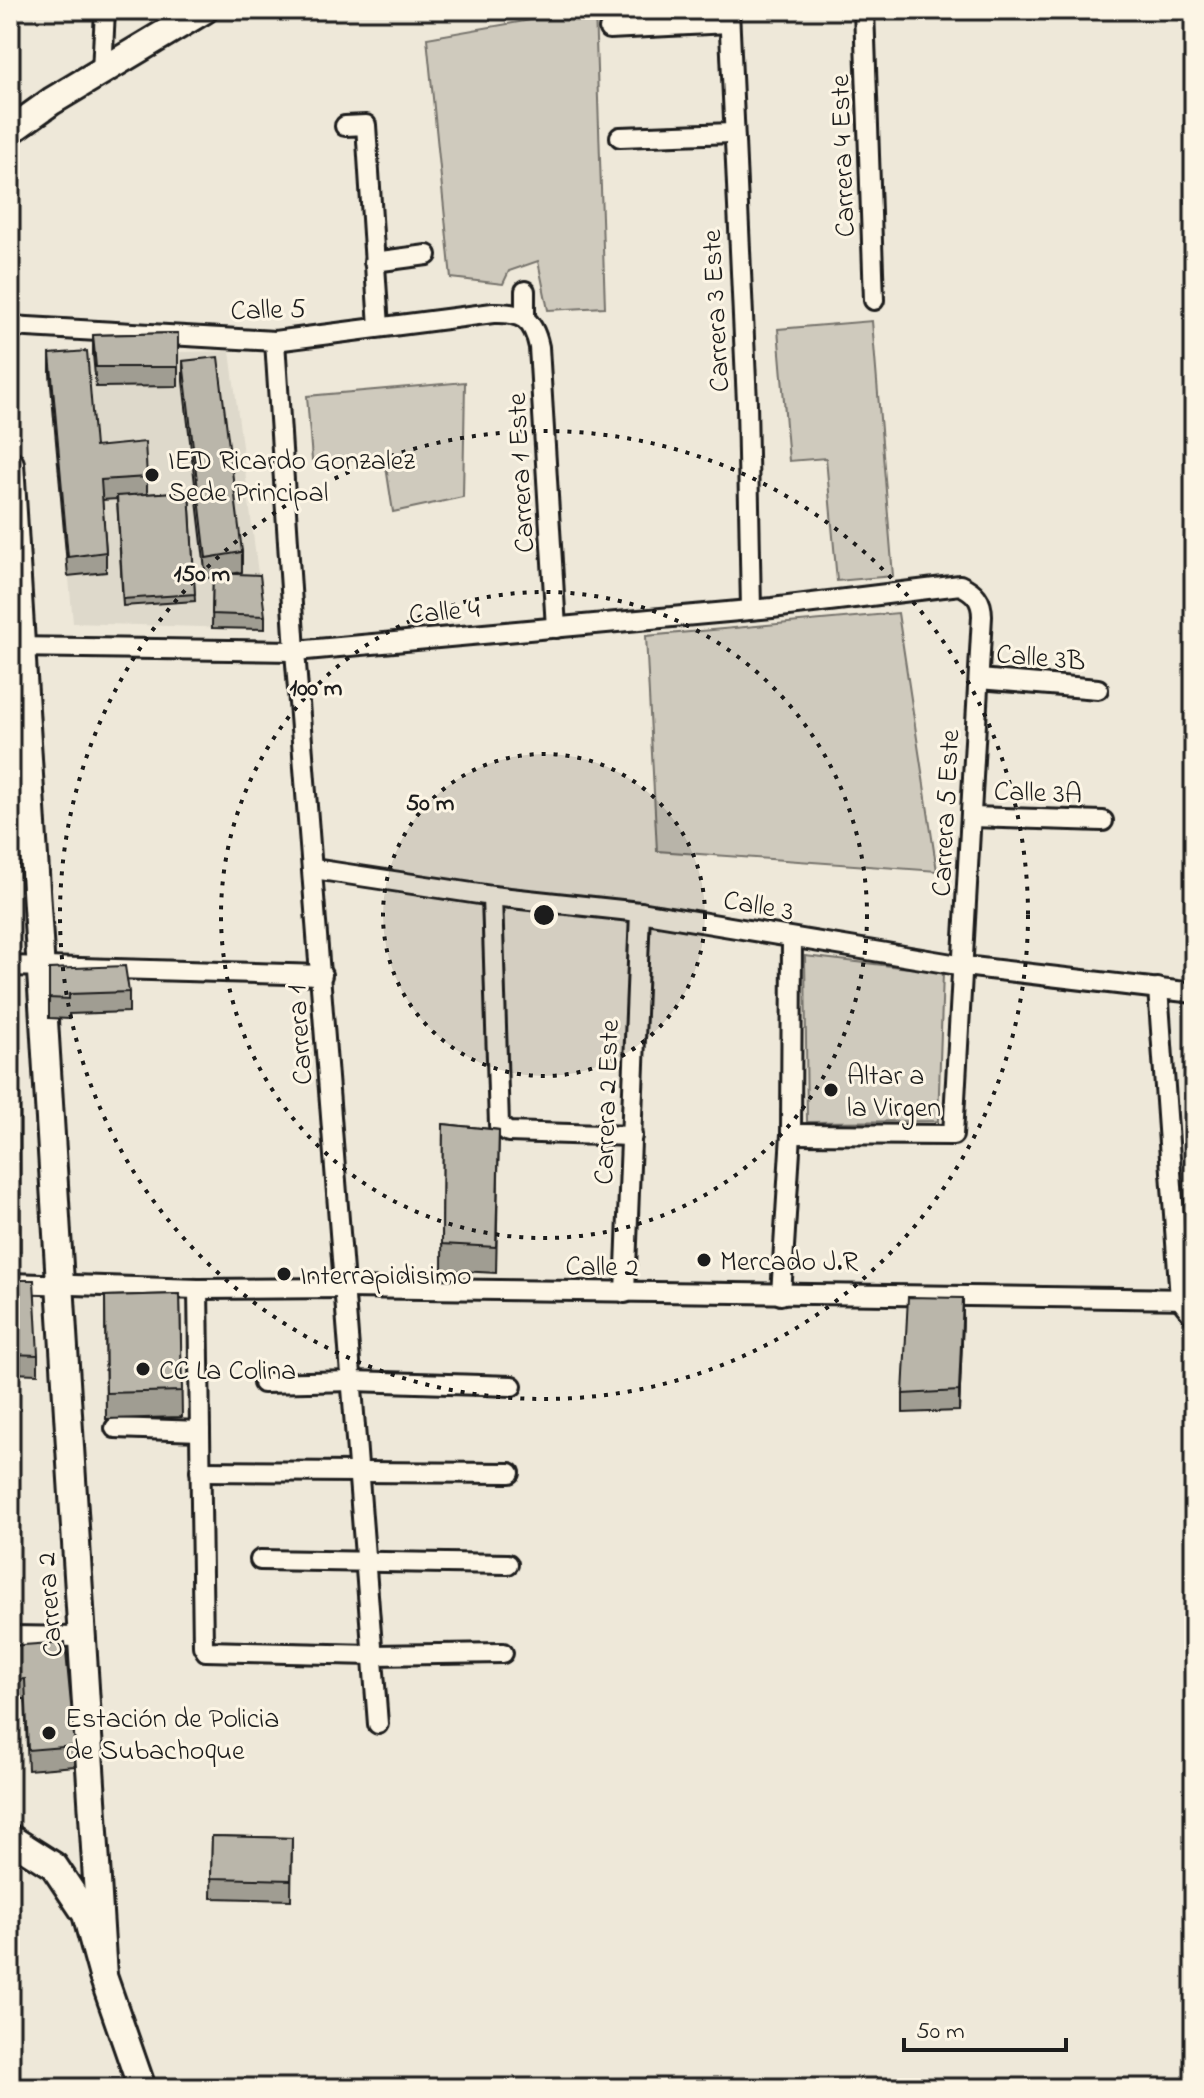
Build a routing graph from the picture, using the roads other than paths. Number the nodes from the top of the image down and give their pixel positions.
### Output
1 (105, 10) edge
2 (204, 10) edge
3 (864, 10) edge
4 (729, 16) edge
5 (609, 29) dead end
6 (102, 72) junction
7 (345, 126) dead end
8 (10, 131) edge
9 (733, 133) junction
10 (620, 137) dead end
11 (427, 255) dead end
12 (374, 262) junction
13 (525, 291) dead end
14 (874, 300) dead end
15 (525, 318) junction
16 (10, 326) edge
17 (379, 327) junction
18 (275, 341) junction
19 (10, 464) edge
20 (881, 594) joint
21 (751, 609) junction
22 (556, 628) junction
23 (15, 647) edge
24 (295, 651) junction
25 (979, 679) junction
26 (1098, 689) dead end
27 (972, 817) junction
28 (1103, 821) dead end
29 (314, 869) junction
30 (492, 896) junction
31 (640, 912) junction
32 (792, 939) junction
33 (10, 966) edge
34 (964, 966) junction
35 (42, 968) junction
36 (322, 975) junction
37 (1158, 988) junction
38 (1194, 993) edge
39 (791, 1134) junction
40 (632, 1136) junction
41 (10, 1283) edge
42 (58, 1286) junction
43 (346, 1288) junction
44 (198, 1289) junction
45 (625, 1293) junction
46 (781, 1295) junction
47 (1187, 1299) edge
48 (1194, 1317) edge
49 (353, 1381) junction
50 (263, 1383) dead end
51 (512, 1386) dead end
52 (115, 1428) dead end
53 (200, 1431) junction
54 (200, 1471) junction
55 (359, 1471) junction
56 (510, 1473) dead end
57 (260, 1560) dead end
58 (366, 1563) junction
59 (508, 1564) dead end
60 (10, 1636) edge
61 (82, 1637) junction
62 (503, 1653) dead end
63 (373, 1655) junction
64 (378, 1724) dead end
65 (10, 1838) edge
66 (96, 1862) junction
67 (54, 1866) junction
68 (103, 1976) junction
69 (142, 2088) edge

1 - 6 street
2 - 6 street
3 - 14 street, Carrera 4 Este
4 - 5 street
4 - 9 street, Carrera 3 Este
6 - 8 street
7 - 12 street
9 - 10 street
9 - 21 street, Carrera 3 Este
11 - 12 street
12 - 17 street
13 - 15 street
15 - 17 street, Calle 5
15 - 22 street, Carrera 1 Este
16 - 18 street, Calle 5
17 - 18 street, Calle 5
18 - 24 street, Carrera 1
19 - 23 street, Carrera 2
20 - 21 street, Calle 4
20 - 25 street, Carrera 5 Este
21 - 22 street, Calle 4
22 - 24 street, Calle 4
23 - 24 street, Calle 4
23 - 35 street, Carrera 2
24 - 29 street, Carrera 1
25 - 26 street, Calle 3B
25 - 27 street, Carrera 5 Este
27 - 28 street, Calle 3A
27 - 34 street, Carrera 5 Este
29 - 30 street, Calle 3
29 - 36 street, Carrera 1
30 - 31 street, Calle 3
30 - 40 street
31 - 32 street, Calle 3
31 - 40 street, Carrera 2 Este
32 - 34 street, Calle 3
32 - 39 street
33 - 35 street
34 - 37 street, Calle 3
34 - 39 street, Carrera 5 Este
35 - 36 street
35 - 42 street, Carrera 2
36 - 43 street, Carrera 1
37 - 38 street, Calle 3
37 - 47 street
39 - 46 street
40 - 45 street, Carrera 2 Este
41 - 42 street, Calle 2
42 - 44 street, Calle 2
42 - 61 street, Carrera 2
43 - 44 street, Calle 2
43 - 45 street, Calle 2
43 - 49 street, Carrera 1
44 - 53 street
45 - 46 street, Calle 2
46 - 47 street, Calle 2
47 - 48 street
49 - 50 street
49 - 51 street
49 - 55 street, Carrera 1
52 - 53 street
53 - 54 street
54 - 55 street
54 - 63 street
55 - 56 street
55 - 58 street, Carrera 1
57 - 58 street
58 - 59 street
58 - 63 street, Carrera 1
60 - 61 street
61 - 66 street, Carrera 2
62 - 63 street
63 - 64 street, Carrera 1
65 - 67 street
66 - 67 street
66 - 68 street, Carrera 2
67 - 68 street
68 - 69 street

